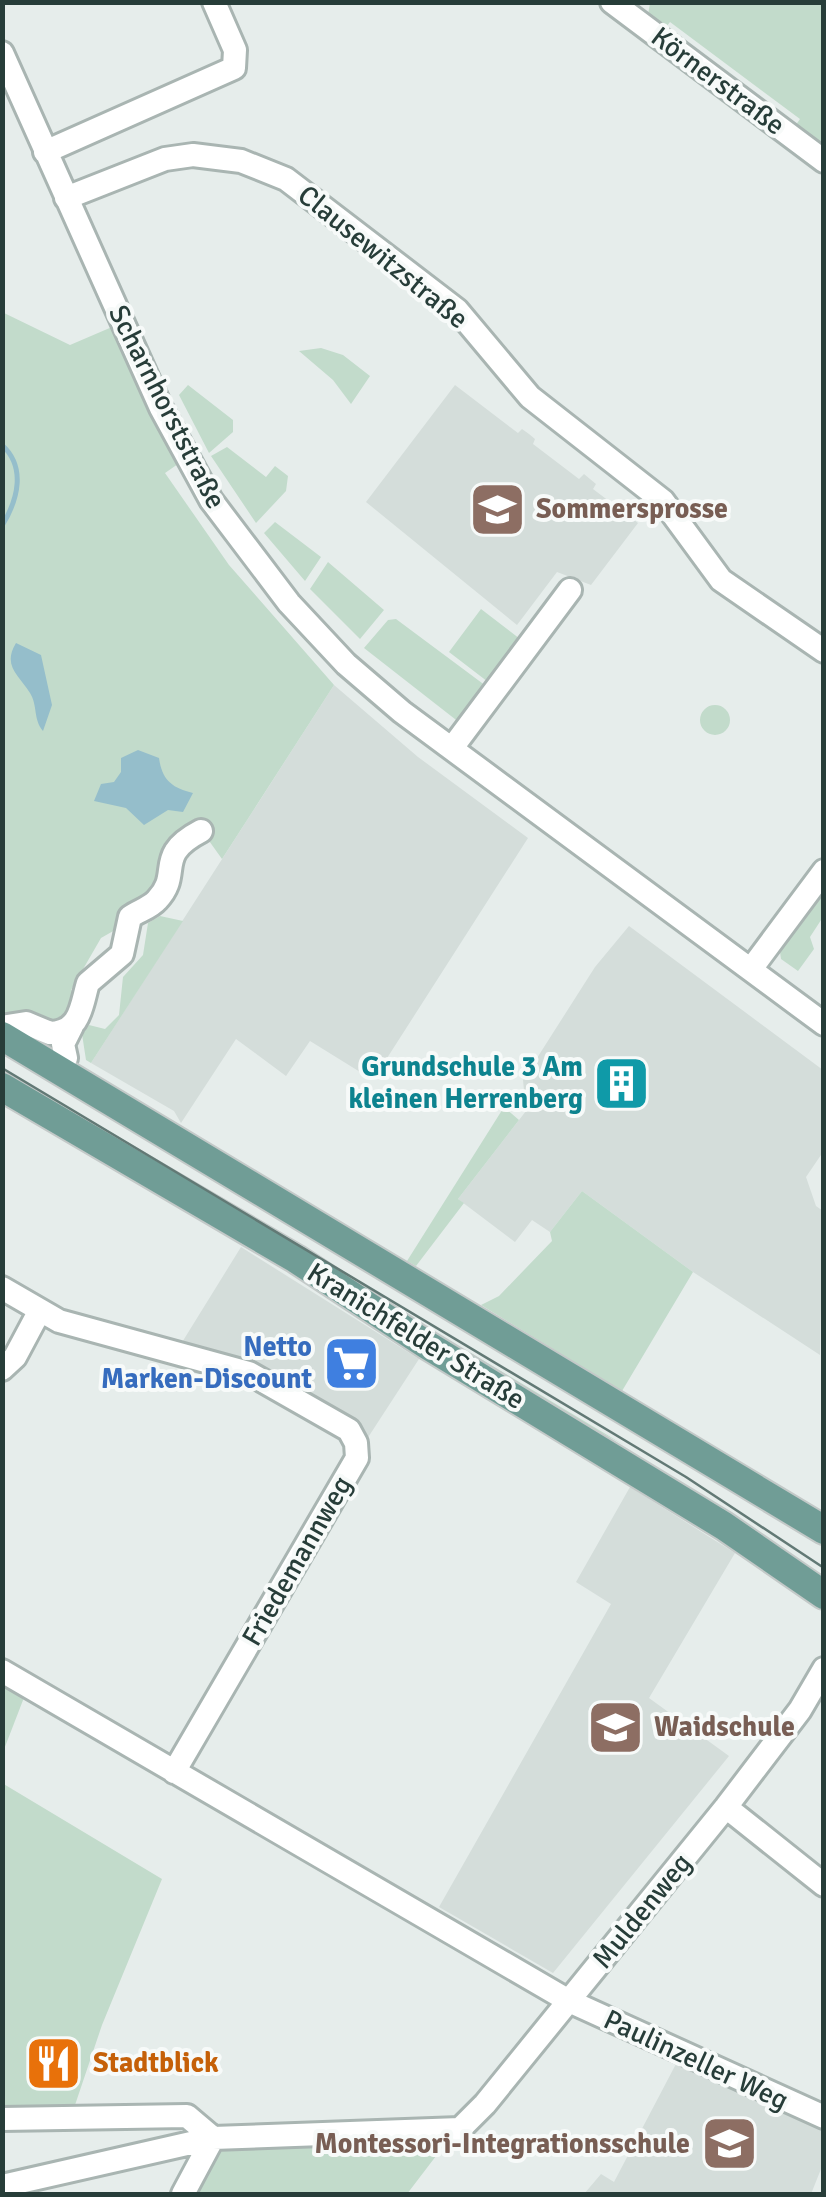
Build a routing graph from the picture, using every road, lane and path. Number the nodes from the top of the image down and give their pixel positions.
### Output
1 (214, 2) edge
2 (612, 2) edge
3 (2, 53) edge
4 (48, 157) junction
5 (824, 161) edge
6 (66, 198) junction
7 (570, 590) dead end
8 (824, 651) edge
9 (452, 748) junction
10 (202, 831) dead end
11 (824, 871) edge
12 (751, 970) junction
13 (824, 1024) edge
14 (72, 1026) junction
15 (5, 1031) edge
16 (66, 1058) dead end
17 (2, 1087) edge
18 (2, 1288) edge
19 (39, 1312) junction
20 (2, 1369) edge
21 (824, 1530) edge
22 (824, 1595) edge
23 (824, 1670) edge
24 (2, 1671) edge
25 (174, 1772) junction
26 (726, 1807) junction
27 (824, 1885) edge
28 (570, 2002) junction
29 (824, 2117) edge
30 (2, 2119) edge
31 (213, 2138) junction
32 (2, 2186) edge
33 (184, 2194) edge

1 - 4 street
2 - 5 street, Körnerstraße
3 - 4 street, Scharnhorststraße
4 - 6 street, Scharnhorststraße
6 - 8 street, Clausewitzstraße
6 - 9 street, Scharnhorststraße
7 - 9 street
9 - 12 street, Scharnhorststraße
10 - 14 street
11 - 12 street
12 - 13 street, Scharnhorststraße
14 - 15 street
14 - 16 street
15 - 21 main road, Kranichfelder Straße
17 - 22 main road, Kranichfelder Straße
18 - 19 street
19 - 20 street
19 - 25 street, Friedemannweg
23 - 26 street, Muldenweg
24 - 25 street
25 - 28 street
26 - 27 street
26 - 28 street, Muldenweg
28 - 29 street, Paulinzeller Weg
28 - 31 street, Muldenweg
30 - 31 street
31 - 32 street
31 - 33 street

